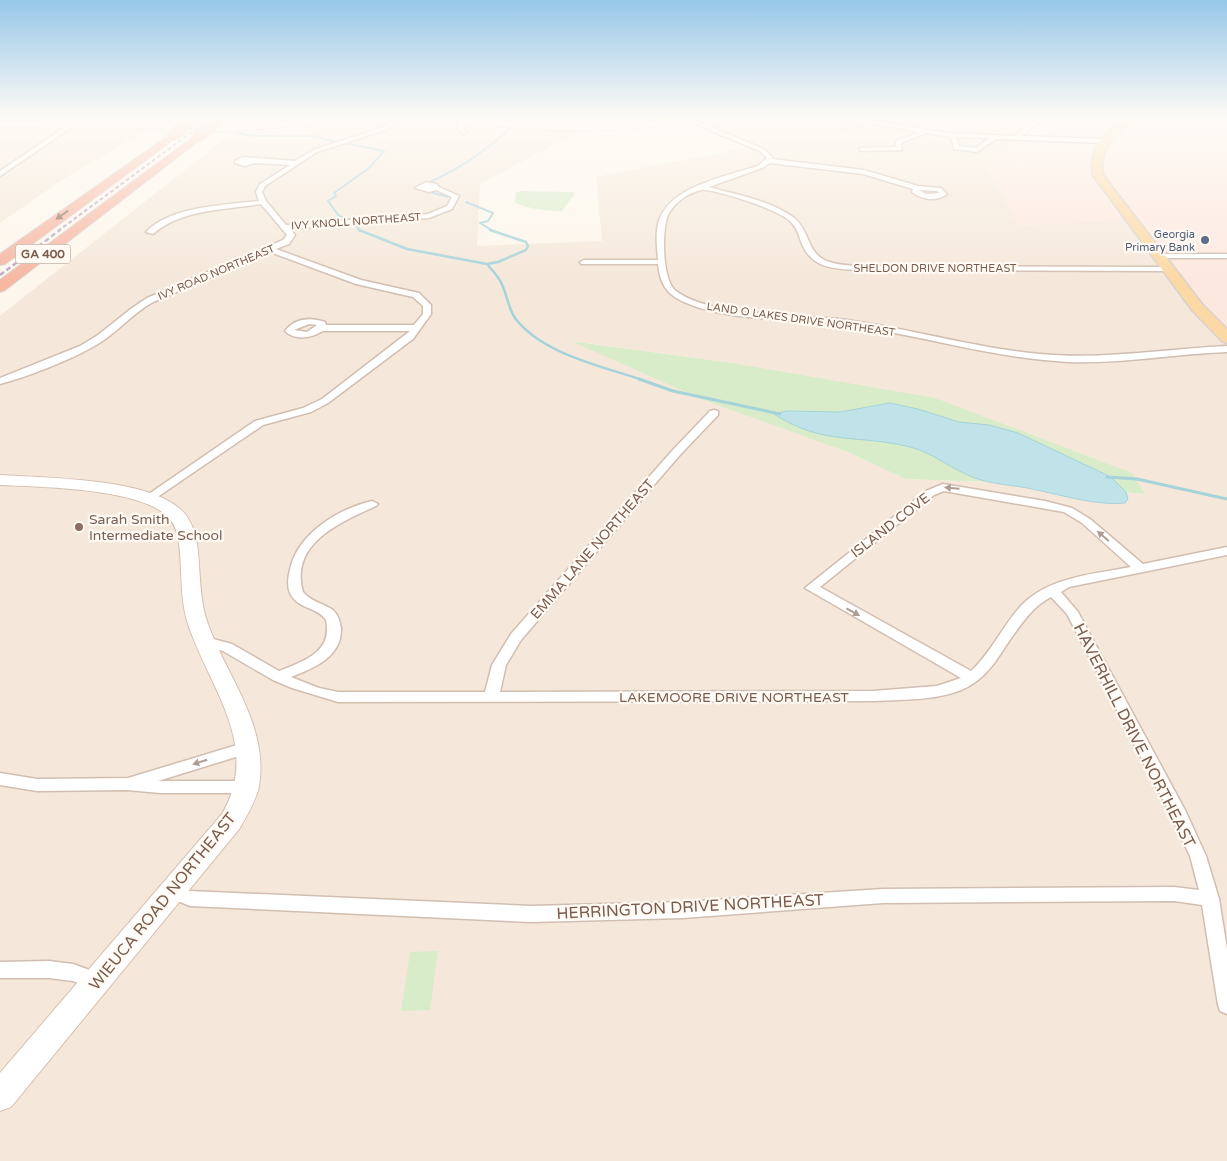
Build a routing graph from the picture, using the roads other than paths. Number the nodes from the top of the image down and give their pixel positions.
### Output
1 (123, 171) edge
2 (152, 171) edge
3 (282, 171) edge
4 (748, 171) edge
5 (857, 171) edge
6 (1097, 171) edge
7 (702, 187) junction
8 (437, 188) dead end
9 (918, 188) dead end
10 (263, 202) junction
11 (284, 227) junction
12 (150, 232) dead end
13 (270, 249) junction
14 (1157, 256) junction
15 (1227, 256) edge
16 (0, 261) edge
17 (584, 262) dead end
18 (662, 262) junction
19 (1168, 269) junction
20 (0, 287) edge
21 (1220, 324) edge
22 (321, 328) dead end
23 (418, 328) junction
24 (1227, 338) edge
25 (1227, 350) edge
26 (0, 381) edge
27 (714, 413) dead end
28 (0, 480) edge
29 (149, 498) junction
30 (372, 504) dead end
31 (1227, 551) edge
32 (1140, 568) junction
33 (1052, 590) junction
34 (206, 642) junction
35 (278, 677) junction
36 (972, 678) junction
37 (491, 698) junction
38 (246, 748) junction
39 (0, 779) edge
40 (126, 784) junction
41 (247, 787) junction
42 (172, 891) junction
43 (1210, 899) junction
44 (0, 970) edge
45 (96, 982) junction
46 (1227, 1005) edge
47 (0, 1096) edge

1 -> 16 highway, GA 400, bridge
2 - 20 highway, GA 400, bridge
3 - 10 street
4 - 7 street, LAND O LAKES DRIVE NORTHEAST
5 - 9 street
6 - 14 main road
7 - 18 street, LAND O LAKES DRIVE NORTHEAST
7 - 19 street, SHELDON DRIVE NORTHEAST
8 - 11 street, IVY KNOLL NORTHEAST
10 - 11 street, IVY ROAD NORTHEAST
10 - 12 street
11 - 13 street, IVY ROAD NORTHEAST
13 - 23 street
13 - 26 street, IVY ROAD NORTHEAST
14 - 15 street
14 - 19 main road
17 - 18 street
18 - 25 street, LAND O LAKES DRIVE NORTHEAST
19 - 21 main road
21 - 24 main road
22 - 23 street
23 - 29 street
27 - 37 street, EMMA LANE NORTHEAST
28 - 29 street, WIEUCA ROAD NORTHEAST
29 - 34 street, WIEUCA ROAD NORTHEAST
30 - 35 street
31 - 32 street, LAKEMOORE DRIVE NORTHEAST
32 - 33 street, LAKEMOORE DRIVE NORTHEAST
32 -> 36 street, ISLAND COVE
33 - 36 street, LAKEMOORE DRIVE NORTHEAST
33 - 43 street, HAVERHILL DRIVE NORTHEAST
34 - 35 street, LAKEMOORE DRIVE NORTHEAST
34 - 38 street, WIEUCA ROAD NORTHEAST
35 - 37 street, LAKEMOORE DRIVE NORTHEAST
36 - 37 street, LAKEMOORE DRIVE NORTHEAST
38 -> 40 street
38 - 41 street, WIEUCA ROAD NORTHEAST
39 - 40 street
40 - 41 street
41 - 42 street, WIEUCA ROAD NORTHEAST
42 - 43 street, HERRINGTON DRIVE NORTHEAST
42 - 45 street, WIEUCA ROAD NORTHEAST
43 - 46 street, HAVERHILL DRIVE NORTHEAST
44 - 45 street
45 - 47 street, WIEUCA ROAD NORTHEAST

